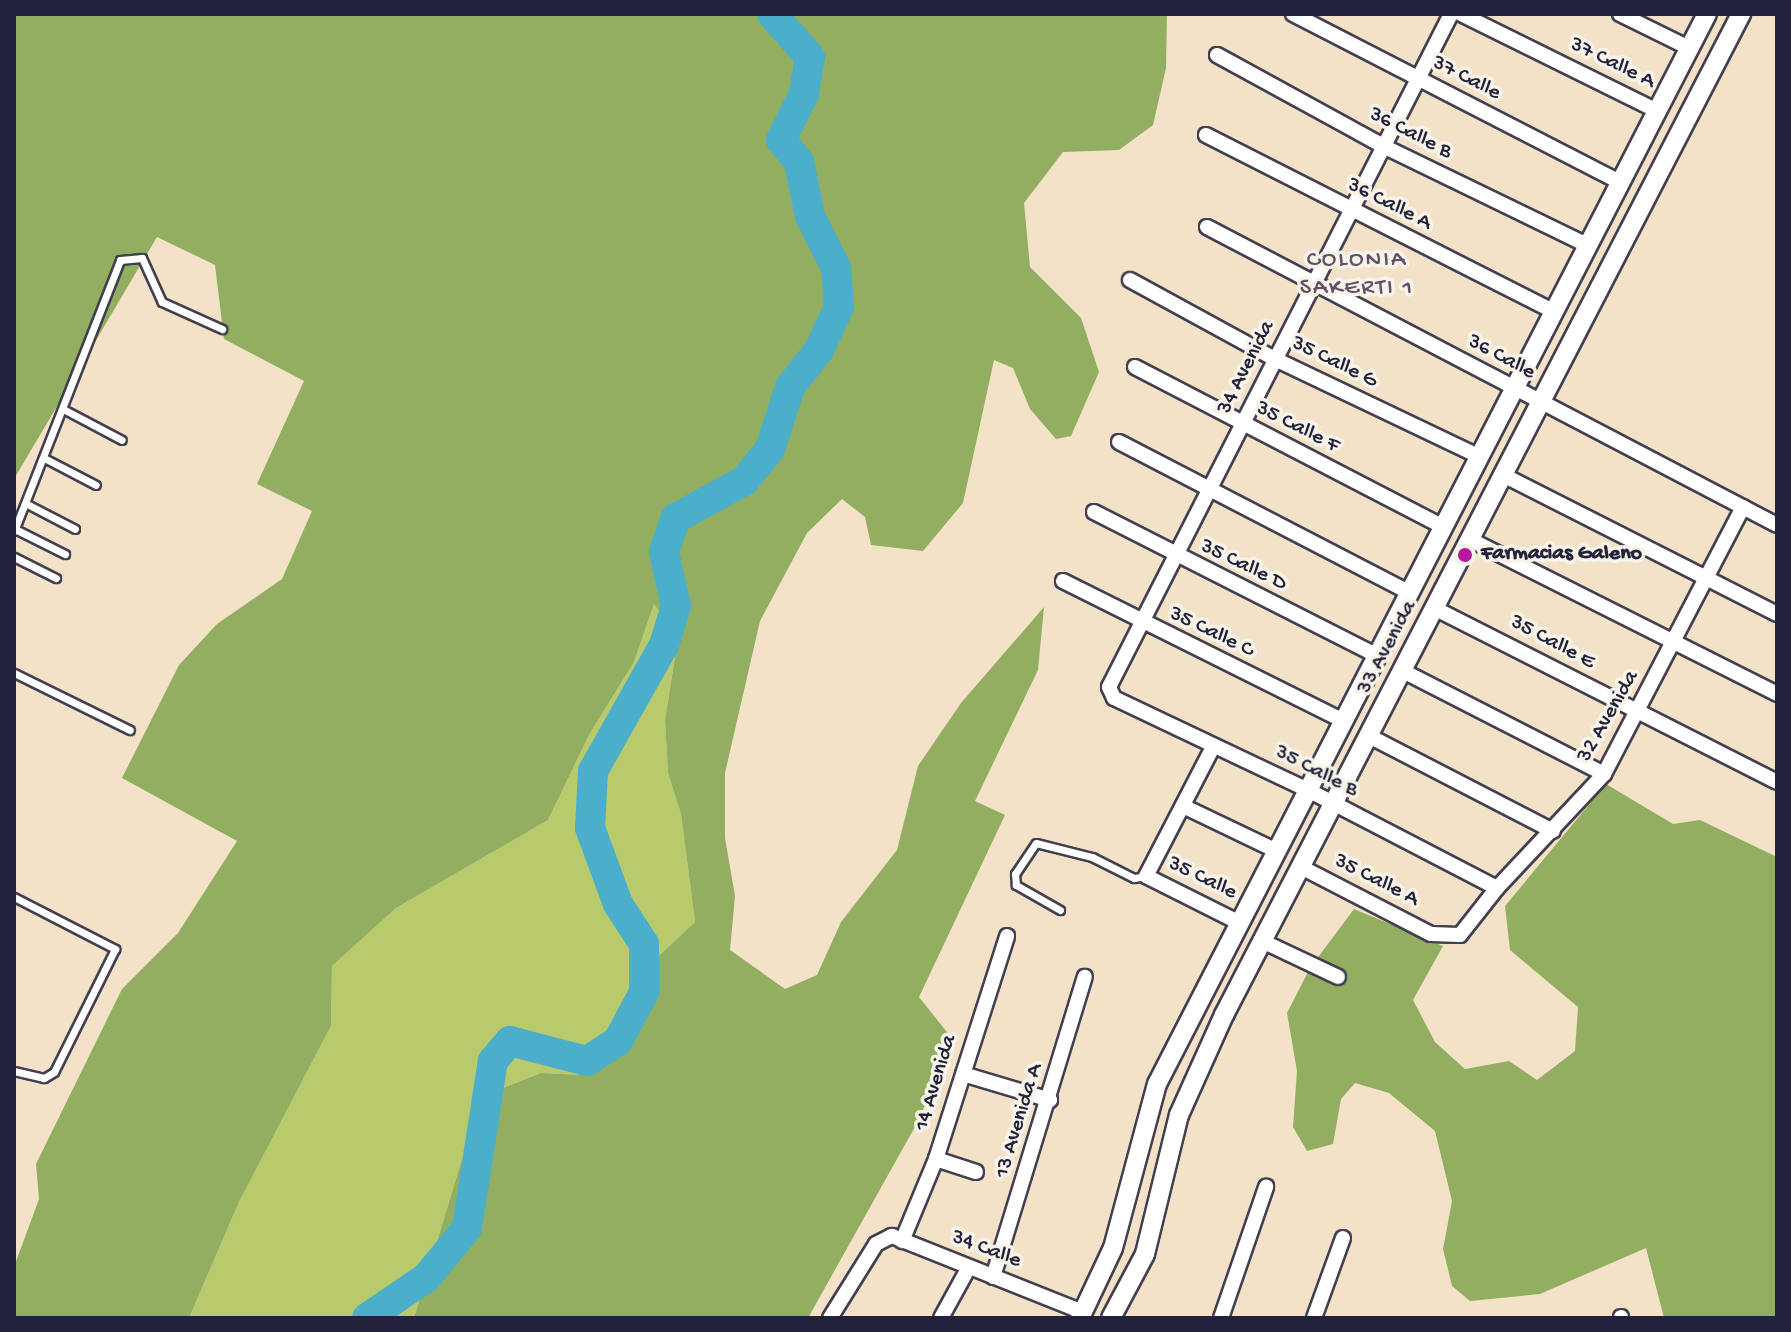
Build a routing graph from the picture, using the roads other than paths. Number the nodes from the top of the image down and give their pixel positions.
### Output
1 (1293, 14) edge
2 (1451, 14) edge
3 (1461, 14) edge
4 (1620, 14) edge
5 (1707, 14) edge
6 (1741, 14) edge
7 (1689, 48) junction
8 (1217, 55) dead end
9 (1417, 78) junction
10 (1657, 111) junction
11 (1206, 135) dead end
12 (1383, 146) junction
13 (1620, 182) junction
14 (1350, 211) junction
15 (1207, 227) dead end
16 (1587, 245) junction
17 (1130, 280) dead end
18 (1312, 285) junction
19 (1553, 311) junction
20 (222, 329) dead end
21 (1277, 360) junction
22 (1135, 367) dead end
23 (1513, 388) junction
24 (1542, 404) junction
25 (65, 410) junction
26 (1242, 425) junction
27 (122, 440) dead end
28 (1119, 442) dead end
29 (1478, 456) junction
30 (46, 459) junction
31 (1505, 476) junction
32 (96, 485) dead end
33 (1209, 489) junction
34 (27, 504) junction
35 (1743, 507) junction
36 (1094, 512) dead end
37 (1777, 525) edge
38 (1442, 526) junction
39 (75, 529) dead end
40 (15, 530) edge
41 (1471, 540) junction
42 (65, 554) dead end
43 (14, 557) edge
44 (1175, 557) junction
45 (56, 578) dead end
46 (1707, 579) junction
47 (1063, 581) dead end
48 (1408, 592) junction
49 (1436, 609) junction
50 (1777, 614) edge
51 (1142, 624) junction
52 (1675, 642) junction
53 (1376, 655) junction
54 (1403, 671) junction
55 (14, 673) edge
56 (1777, 694) edge
57 (1114, 698) joint
58 (1639, 714) junction
59 (1342, 720) junction
60 (130, 730) dead end
61 (1369, 736) junction
62 (1213, 747) junction
63 (1604, 774) junction
64 (1777, 782) edge
65 (1306, 789) junction
66 (1334, 804) junction
67 (1183, 806) junction
68 (1553, 831) junction
69 (1275, 850) junction
70 (1301, 867) junction
71 (1146, 876) junction
72 (1497, 888) junction
73 (14, 897) edge
74 (1060, 910) dead end
75 (1238, 922) junction
76 (1431, 934) joint
77 (1007, 936) dead end
78 (1262, 941) junction
79 (1085, 977) dead end
80 (1338, 977) dead end
81 (14, 1071) edge
82 (963, 1074) junction
83 (1050, 1100) junction
84 (936, 1159) junction
85 (976, 1172) dead end
86 (1266, 1187) dead end
87 (1343, 1238) dead end
88 (902, 1241) junction
89 (969, 1267) junction
90 (993, 1277) junction
91 (1081, 1315) edge
92 (830, 1318) edge
93 (941, 1318) edge
94 (1111, 1318) edge
95 (1221, 1318) edge
96 (1314, 1318) edge

1 - 9 street, 37 Calle
2 - 9 street, 34 Avenida
3 - 10 street, 37 Calle A
4 - 7 street
5 - 7 street, 33 Avenida
6 - 24 street, 33 Avenida
7 - 10 street, 33 Avenida
8 - 12 street, 36 Calle B
9 - 12 street, 34 Avenida
9 - 13 street, 37 Calle
10 - 13 street, 33 Avenida
11 - 14 street, 36 Calle A
12 - 14 street, 34 Avenida
12 - 16 street, 36 Calle B
13 - 16 street, 33 Avenida
14 - 18 street, 34 Avenida
14 - 19 street, 36 Calle A
15 - 18 street, 36 Calle
16 - 19 street, 33 Avenida
17 - 21 street, 35 Calle G
18 - 21 street, 34 Avenida
18 - 23 street, 36 Calle
19 - 23 street, 33 Avenida
20 - 25 lane
21 - 26 street, 34 Avenida
21 - 29 street, 35 Calle G
22 - 26 street, 35 Calle F
23 - 24 street, 36 Calle
23 - 29 street, 33 Avenida
24 - 31 street, 33 Avenida
24 - 35 street, 36 Calle
25 - 27 lane
25 - 30 lane
26 - 33 street, 34 Avenida
26 - 38 street, 35 Calle F
28 - 33 street
29 - 38 street, 33 Avenida
30 - 32 lane
30 - 34 lane
31 - 41 street, 33 Avenida
31 - 46 street
33 - 44 street, 34 Avenida
33 - 48 street
34 - 39 lane
34 - 40 lane
35 - 37 street, 36 Calle
35 - 46 street, 32 Avenida
36 - 44 street, 35 Calle D
38 - 48 street, 33 Avenida
40 - 42 lane
41 - 49 street, 33 Avenida
41 - 52 street
43 - 45 lane
44 - 51 street, 34 Avenida
44 - 53 street, 35 Calle D
46 - 50 street
46 - 52 street, 32 Avenida
47 - 51 street, 35 Calle C
48 - 53 street, 33 Avenida
49 - 54 street, 33 Avenida
49 - 58 street, 35 Calle E
51 - 57 street, 34 Avenida
51 - 59 street, 35 Calle C
52 - 56 street
52 - 58 street, 32 Avenida
53 - 59 street, 33 Avenida
54 - 61 street, 33 Avenida
54 - 63 street
55 - 60 lane
57 - 62 street, 35 Calle B
58 - 63 street, 32 Avenida
58 - 64 street, 35 Calle E
59 - 65 street, 33 Avenida
61 - 66 street, 33 Avenida
61 - 68 street
62 - 65 street, 35 Calle B
62 - 67 street
63 - 68 street, 32 Avenida
65 - 66 street, 35 Calle B
65 - 69 street, 33 Avenida
66 - 70 street, 33 Avenida
66 - 72 street, 35 Calle B
67 - 69 street
67 - 71 street
68 - 72 street, 32 Avenida
69 - 75 street, 33 Avenida
70 - 76 street, 35 Calle A
70 - 78 street, 33 Avenida
71 - 74 lane
71 - 75 street, 35 Calle
72 - 76 street, 32 Avenida
73 - 81 lane
75 - 91 street, 33 Avenida
77 - 82 street, 14 Avenida
78 - 80 street
78 - 94 street, 33 Avenida
79 - 83 street, 13 Avenida A
82 - 83 street
82 - 84 street, 14 Avenida
83 - 90 street, 13 Avenida A
84 - 85 street
84 - 88 street, 14 Avenida
86 - 95 street
87 - 96 street
88 - 89 street, 34 Calle
88 - 92 street, 34 Calle
89 - 90 street, 34 Calle
89 - 93 street
90 - 91 street, 34 Calle

